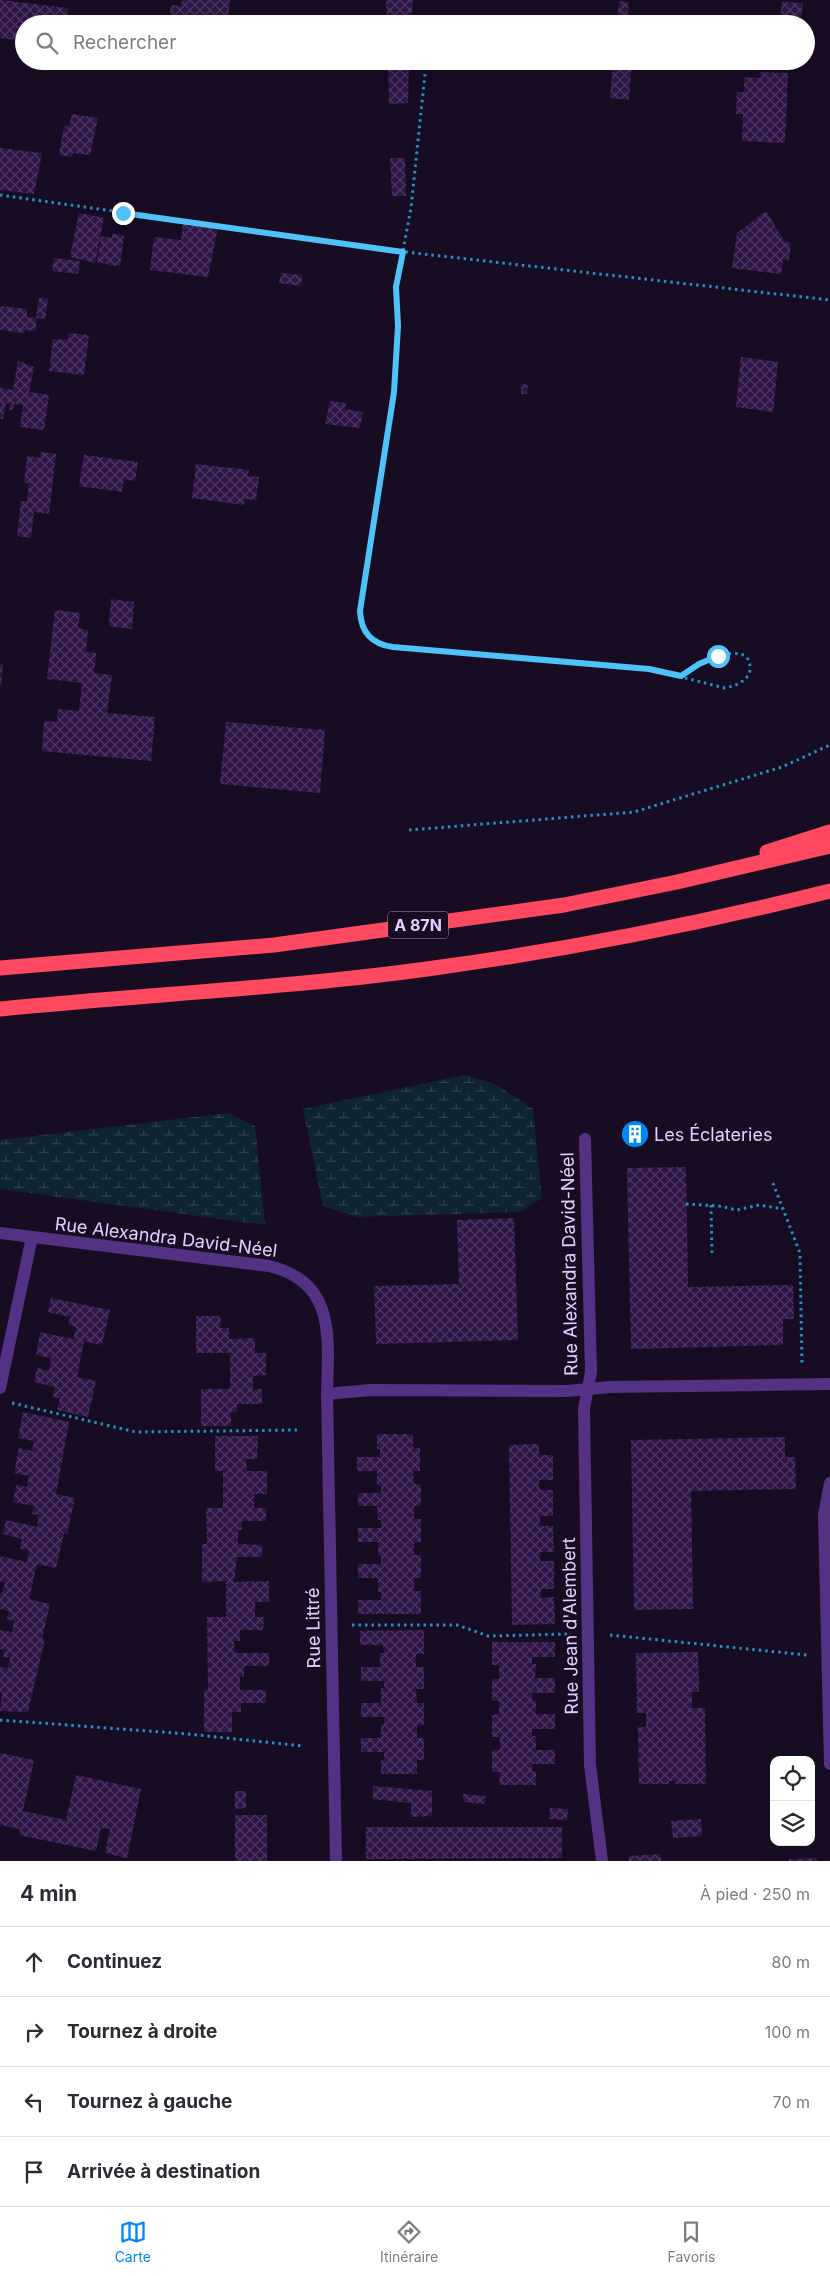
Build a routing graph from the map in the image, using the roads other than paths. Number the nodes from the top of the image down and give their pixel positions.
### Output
1 (830, 832) edge
2 (830, 846) edge
3 (677, 882) junction
4 (830, 891) edge
5 (830, 896) edge
6 (784, 902) junction
7 (0, 968) edge
8 (0, 1008) edge
9 (585, 1139) dead end
10 (0, 1233) edge
11 (32, 1237) junction
12 (830, 1384) edge
13 (0, 1388) edge
14 (588, 1389) junction
15 (327, 1394) junction
16 (830, 1483) edge
17 (830, 1764) edge
18 (336, 1861) edge
19 (602, 1861) edge

1 - 3 highway
2 - 3 highway, A 87N
3 - 7 highway, A 87N
4 - 6 highway
5 - 6 highway
6 - 8 highway
9 - 14 street, Rue Alexandra David-Néel
10 - 11 street, Rue Alexandra David-Néel
11 - 13 street
11 - 15 street, Rue Alexandra David-Néel
12 - 14 street, Rue Alexandra David-Néel
14 - 15 street, Rue Alexandra David-Néel
14 - 19 street, Rue Jean d'Alembert
15 - 18 street, Rue Littré
16 - 17 street

